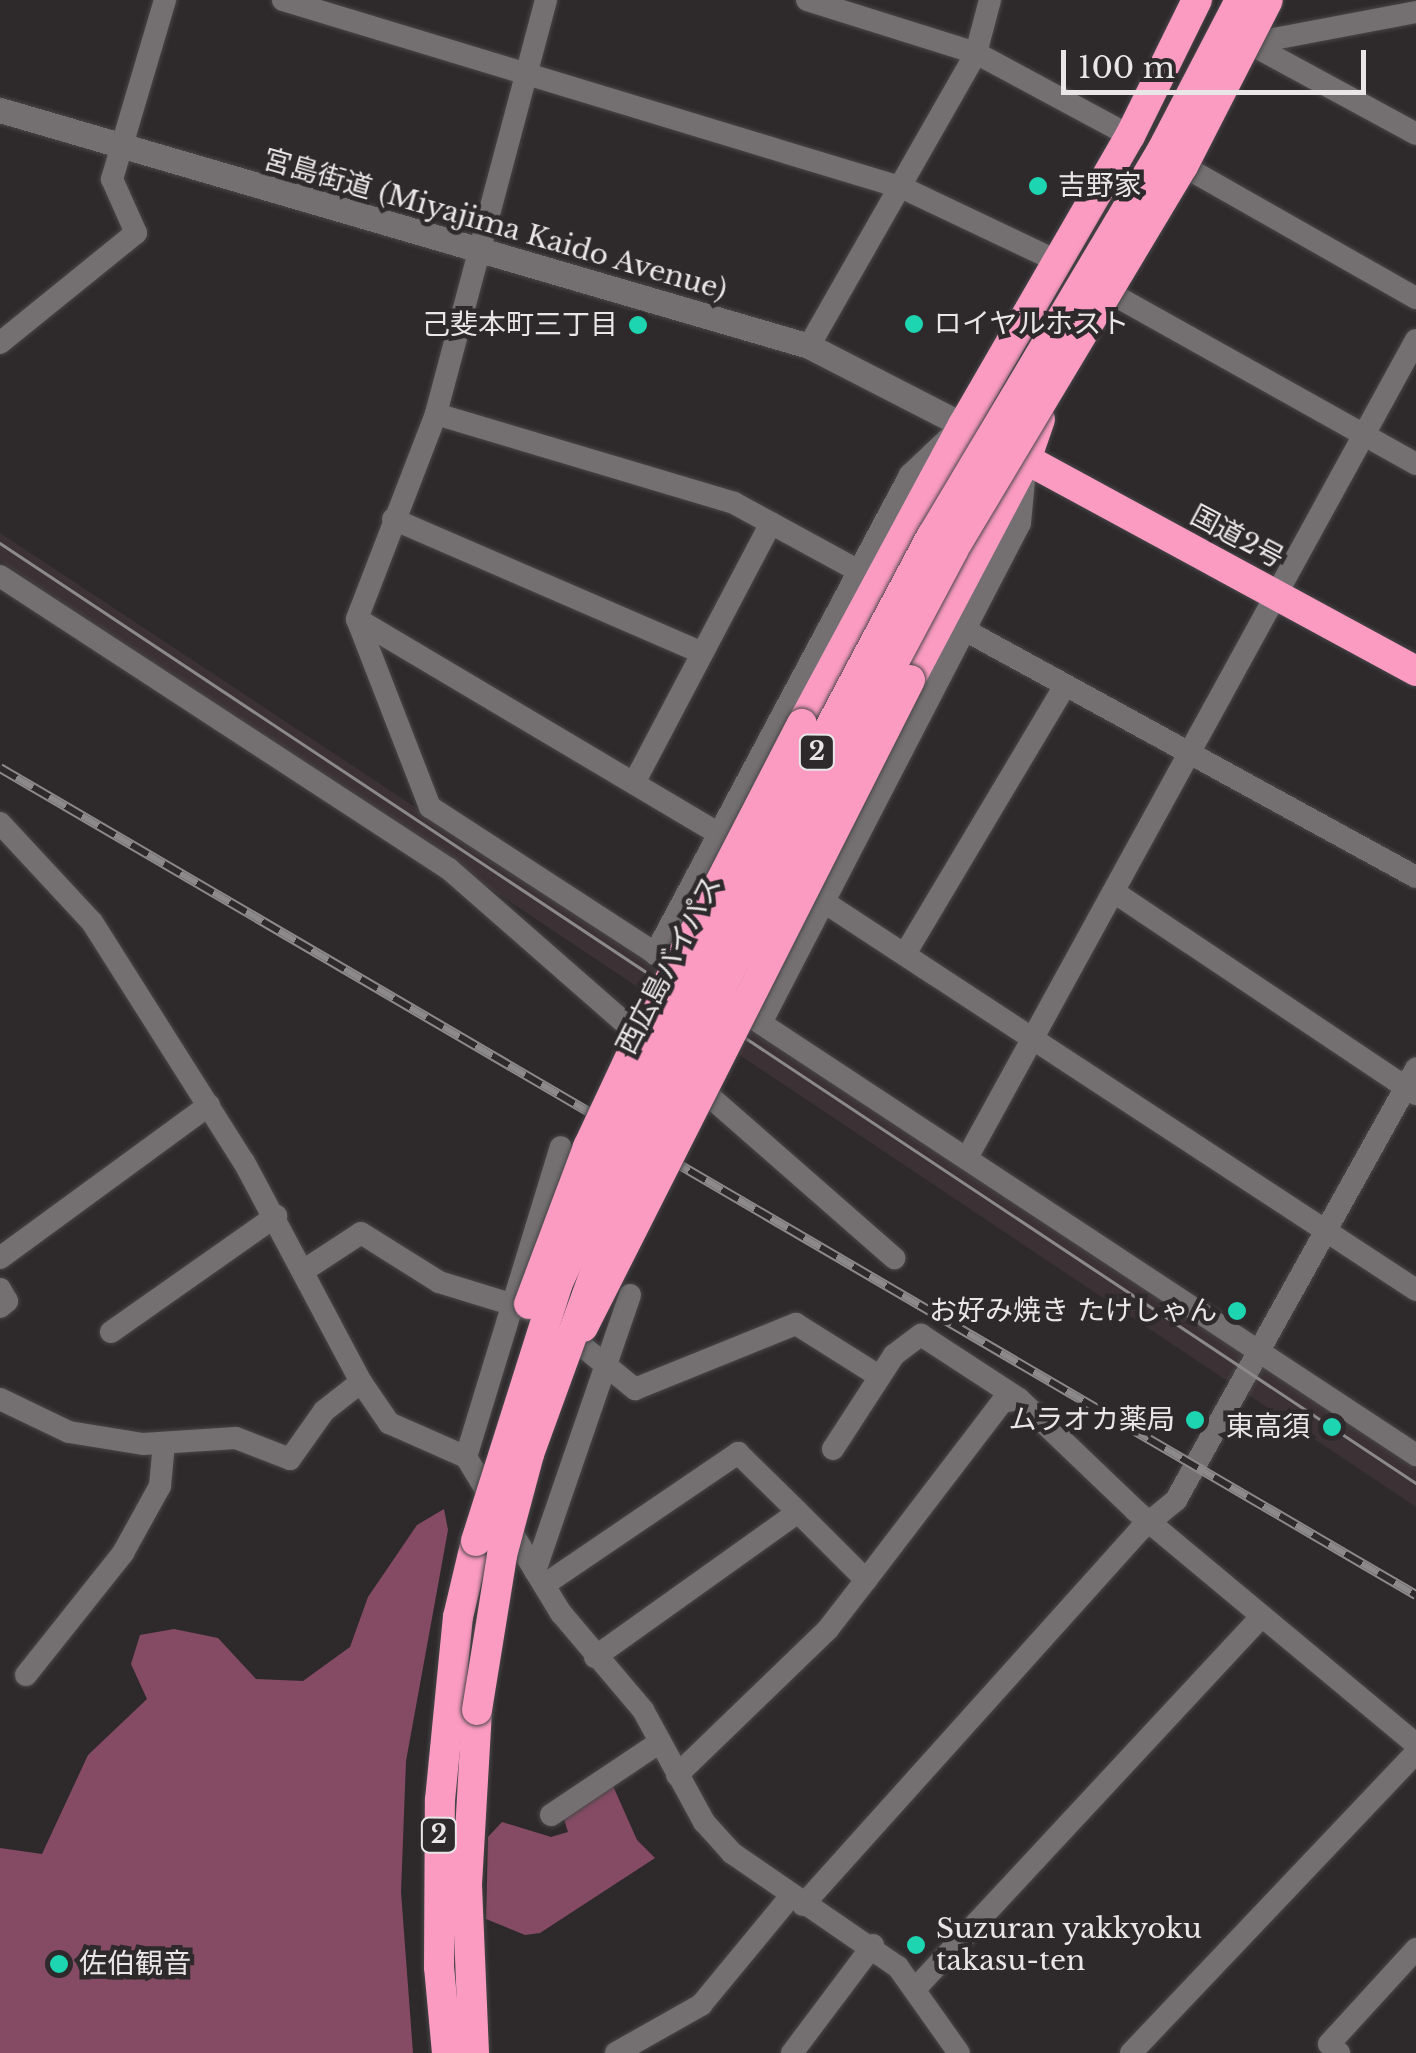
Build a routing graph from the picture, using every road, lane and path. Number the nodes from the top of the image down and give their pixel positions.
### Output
1 (166, 0) edge
2 (284, 0) edge
3 (546, 0) edge
4 (807, 0) edge
5 (990, 0) edge
6 (1196, 0) edge
7 (1243, 0) edge
8 (1268, 0) edge
9 (1416, 12) edge
10 (1231, 34) junction
11 (976, 53) junction
12 (525, 70) junction
13 (0, 110) edge
14 (1416, 134) edge
15 (1130, 136) junction
16 (121, 148) junction
17 (1164, 156) junction
18 (903, 188) junction
19 (479, 250) junction
20 (1060, 262) junction
21 (1089, 282) junction
22 (1416, 298) edge
23 (1416, 340) edge
24 (0, 343) edge
25 (809, 346) junction
26 (436, 414) junction
27 (962, 425) junction
28 (1364, 435) junction
29 (1026, 460) junction
30 (1416, 464) edge
31 (393, 519) junction
32 (771, 524) junction
33 (858, 570) junction
34 (0, 576) edge
35 (1278, 596) junction
36 (357, 620) junction
37 (963, 630) junction
38 (700, 652) junction
39 (1416, 672) edge
40 (1065, 686) junction
41 (1190, 754) junction
42 (634, 783) junction
43 (0, 823) edge
44 (722, 834) junction
45 (1416, 876) edge
46 (1114, 892) junction
47 (820, 900) junction
48 (655, 954) junction
49 (905, 954) junction
50 (761, 1023) junction
51 (1034, 1039) junction
52 (1413, 1083) edge
53 (208, 1105) junction
54 (561, 1147) dead end
55 (967, 1158) junction
56 (276, 1216) junction
57 (1326, 1231) junction
58 (0, 1258) edge
59 (894, 1258) dead end
60 (303, 1271) junction
61 (0, 1289) edge
62 (1416, 1290) edge
63 (630, 1295) dead end
64 (513, 1301) junction
65 (0, 1308) edge
66 (111, 1332) dead end
67 (561, 1352) junction
68 (1261, 1352) junction
69 (604, 1365) junction
70 (879, 1376) junction
71 (361, 1382) junction
72 (0, 1399) edge
73 (1019, 1399) junction
74 (164, 1442) junction
75 (833, 1448) dead end
76 (1416, 1455) edge
77 (466, 1456) junction
78 (798, 1512) junction
79 (1151, 1522) junction
80 (476, 1542) junction
81 (539, 1578) junction
82 (866, 1580) junction
83 (1261, 1618) junction
84 (595, 1657) junction
85 (26, 1675) dead end
86 (660, 1742) junction
87 (1416, 1744) edge
88 (1416, 1753) edge
89 (677, 1775) junction
90 (552, 1815) dead end
91 (796, 1901) junction
92 (873, 1946) junction
93 (1416, 1949) edge
94 (916, 1988) junction
95 (447, 2053) edge
96 (474, 2053) edge
97 (616, 2053) edge
98 (792, 2053) edge
99 (960, 2053) edge
100 (1131, 2053) edge
101 (1339, 2053) edge

1 - 16 street
2 - 12 street
3 - 12 street
4 - 11 street
5 - 11 street
6 - 15 highway
7 - 10 highway, 2
7 - 80 highway, 西広島バイパス / 2, bridge
8 - 67 highway, 西広島バイパス / 2, bridge
9 - 10 street
10 - 14 street
10 - 17 highway, 2
11 - 15 street
11 - 18 street
12 - 18 street
12 - 19 street
13 - 16 street, 宮島街道 (Miyajima Kaido Avenue)
15 - 20 highway
16 - 19 street, 宮島街道 (Miyajima Kaido Avenue)
16 - 24 street
17 - 21 highway, 2
17 - 22 street
18 - 20 street
18 - 25 street
19 - 25 street, 宮島街道 (Miyajima Kaido Avenue)
19 - 26 street
20 - 27 highway
21 - 28 street
21 - 29 highway, 2
23 - 28 street
25 - 27 street, 宮島街道 (Miyajima Kaido Avenue)
26 - 31 street
26 - 32 street
27 - 29 highway, 国道2号
27 - 33 street
27 - 80 highway, bridge
28 - 30 street
28 - 35 street
29 - 35 highway, 国道2号
29 - 37 street
29 - 67 highway, bridge
31 - 36 street
31 - 38 street
32 - 33 street
32 - 38 street
33 - 44 street
34 - 59 street
35 - 39 highway, 国道2号
35 - 41 street
36 - 42 street
36 - 48 street
37 - 40 street
37 - 47 street
38 - 42 street
40 - 41 street
40 - 49 street
41 - 45 street
41 - 46 street
42 - 44 street
43 - 53 street
44 - 47 street
44 - 48 street
46 - 51 street
46 - 52 street
47 - 49 street
47 - 50 street
48 - 50 street
49 - 51 street
50 - 55 street
51 - 55 street
51 - 57 street
52 - 57 street
53 - 56 street
53 - 58 street
54 - 64 street
55 - 68 street
56 - 60 street
56 - 66 street
57 - 62 street
57 - 68 street
60 - 64 street
60 - 71 street
61 - 65 street
63 - 69 street
64 - 69 street
64 - 77 street
67 - 96 highway, 西広島バイパス / 2, bridge
68 - 76 street
68 - 79 street
69 - 70 street
69 - 81 street
70 - 73 street
70 - 75 street
71 - 74 street
71 - 77 street
72 - 74 street
73 - 79 street
73 - 82 street
74 - 85 street
77 - 81 street
78 - 81 street
78 - 82 street
78 - 84 street
79 - 83 street
79 - 91 street
80 - 95 highway, 西広島バイパス / 2
81 - 84 street
82 - 89 street
83 - 87 street
83 - 94 street
84 - 86 street
86 - 89 street
86 - 90 street
88 - 100 street
89 - 91 street
91 - 92 street
91 - 97 street
92 - 94 street
92 - 98 street
93 - 101 street
94 - 99 street

